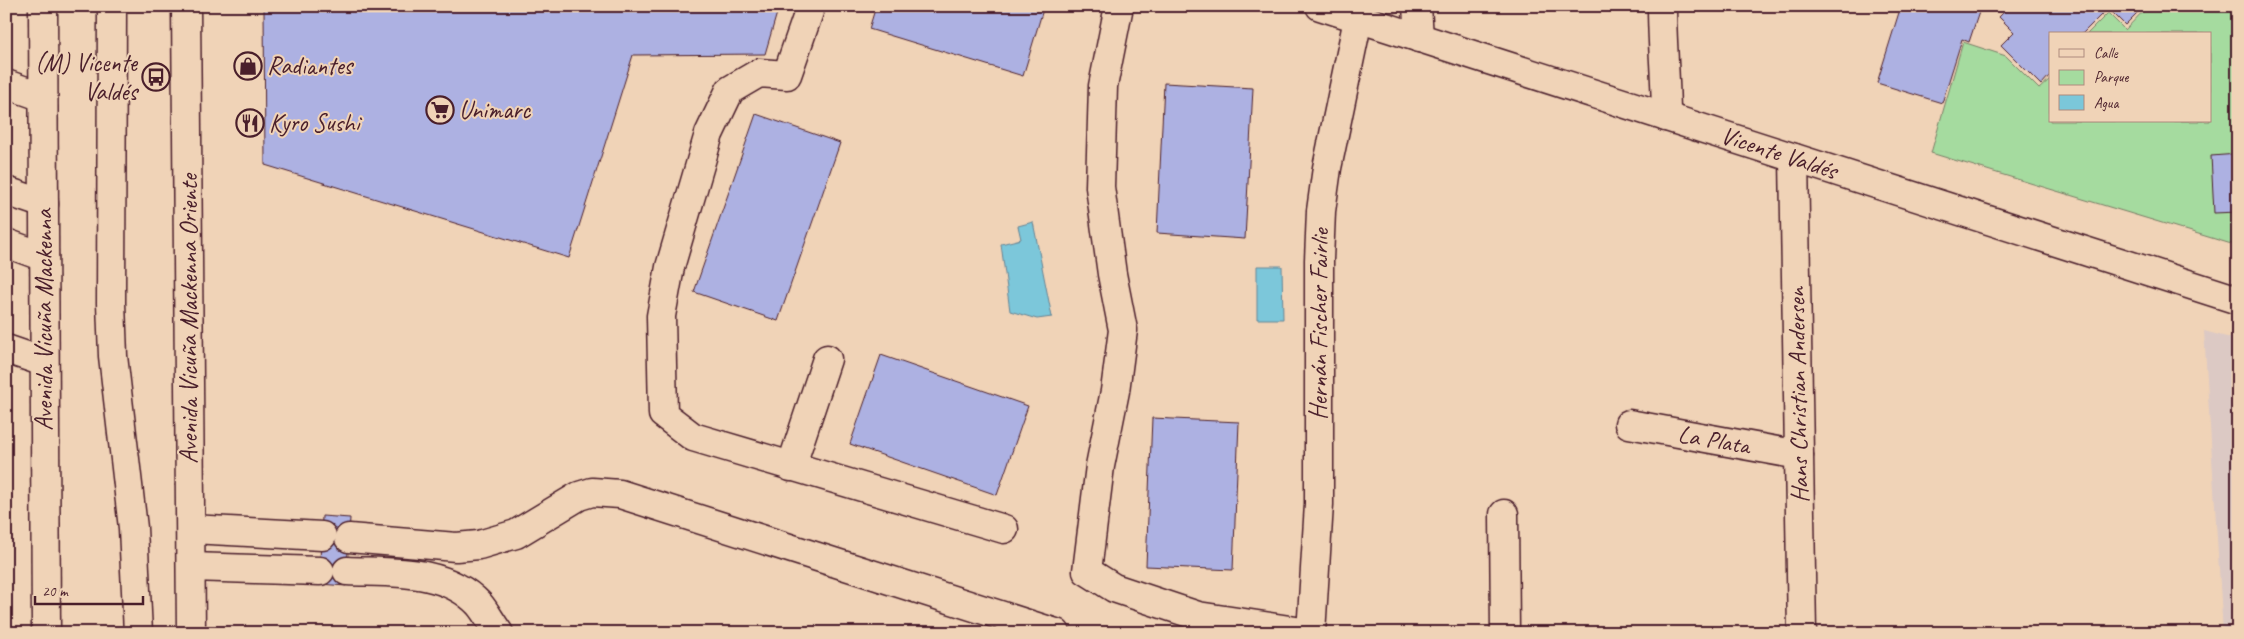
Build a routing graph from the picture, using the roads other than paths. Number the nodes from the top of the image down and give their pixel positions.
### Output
1 (43, 6) edge
2 (112, 6) edge
3 (186, 6) edge
4 (811, 6) edge
5 (1119, 6) edge
6 (1320, 6) edge
7 (1417, 6) edge
8 (1662, 6) edge
9 (1358, 19) junction
10 (1419, 38) junction
11 (6, 84) edge
12 (43, 97) junction
13 (1666, 117) junction
14 (1794, 158) junction
15 (6, 191) edge
16 (44, 204) junction
17 (6, 243) edge
18 (44, 257) junction
19 (2238, 300) edge
20 (6, 349) edge
21 (827, 359) dead end
22 (44, 362) junction
23 (1629, 424) dead end
24 (1799, 455) junction
25 (791, 466) junction
26 (1504, 514) dead end
27 (191, 529) junction
28 (1004, 529) dead end
29 (322, 536) dead end
30 (349, 538) dead end
31 (191, 566) junction
32 (320, 571) dead end
33 (347, 572) dead end
34 (46, 633) edge
35 (138, 633) edge
36 (192, 633) edge
37 (499, 633) edge
38 (1056, 633) edge
39 (1310, 633) edge
40 (1505, 633) edge
41 (1802, 633) edge

1 - 12 street, Avenida Vicuña Mackenna
2 - 35 street
3 - 27 street, Avenida Vicuña Mackenna Oriente
4 - 25 street
5 - 39 street
6 - 9 street, Vicente Valdés
7 - 10 street
8 - 13 street
9 - 10 street, Vicente Valdés
9 - 39 street, Hernán Fischer Fairlie
10 - 13 street, Vicente Valdés
11 - 12 street
12 - 16 street, Avenida Vicuña Mackenna
13 - 14 street, Vicente Valdés
14 - 19 street, Vicente Valdés
14 - 24 street, Hans Christian Andersen
15 - 16 street
16 - 18 street, Avenida Vicuña Mackenna
17 - 18 street
18 - 22 street, Avenida Vicuña Mackenna
20 - 22 street
21 - 25 street
22 - 34 street, Avenida Vicuña Mackenna
23 - 24 street, La Plata
24 - 41 street, Hans Christian Andersen
25 - 28 street
26 - 40 street
27 - 29 street
27 - 31 street, Avenida Vicuña Mackenna Oriente
30 - 38 street
31 - 32 street
31 - 36 street, Avenida Vicuña Mackenna Oriente
33 - 37 street

